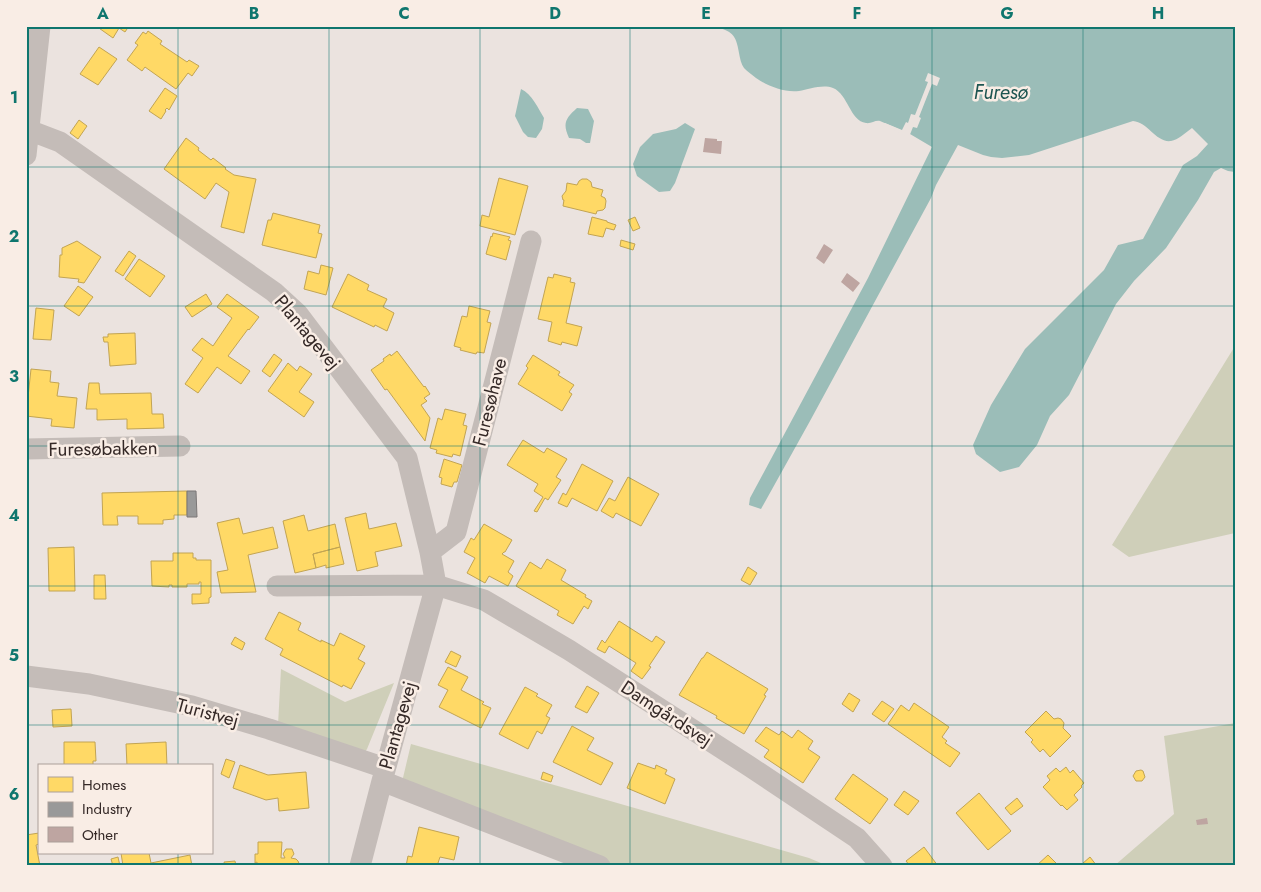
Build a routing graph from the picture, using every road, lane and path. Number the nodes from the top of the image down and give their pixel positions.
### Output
1 (40, 26) edge
2 (28, 130) edge
3 (26, 155) edge
4 (530, 241) dead end
5 (180, 446) dead end
6 (26, 449) edge
7 (430, 552) junction
8 (436, 585) junction
9 (277, 586) dead end
10 (26, 676) edge
11 (384, 774) junction
12 (360, 866) edge
13 (600, 866) edge
14 (882, 866) edge

1 - 2 street
2 - 3 street
2 - 7 street, Plantagevej
4 - 7 street, Furesøhave
5 - 6 street, Furesøbakken
7 - 8 street, Plantagevej
8 - 9 street
8 - 11 street, Plantagevej
8 - 14 street, Damgårdsvej
10 - 11 street, Turistvej
11 - 12 street, Plantagevej
11 - 13 street, Turistvej

